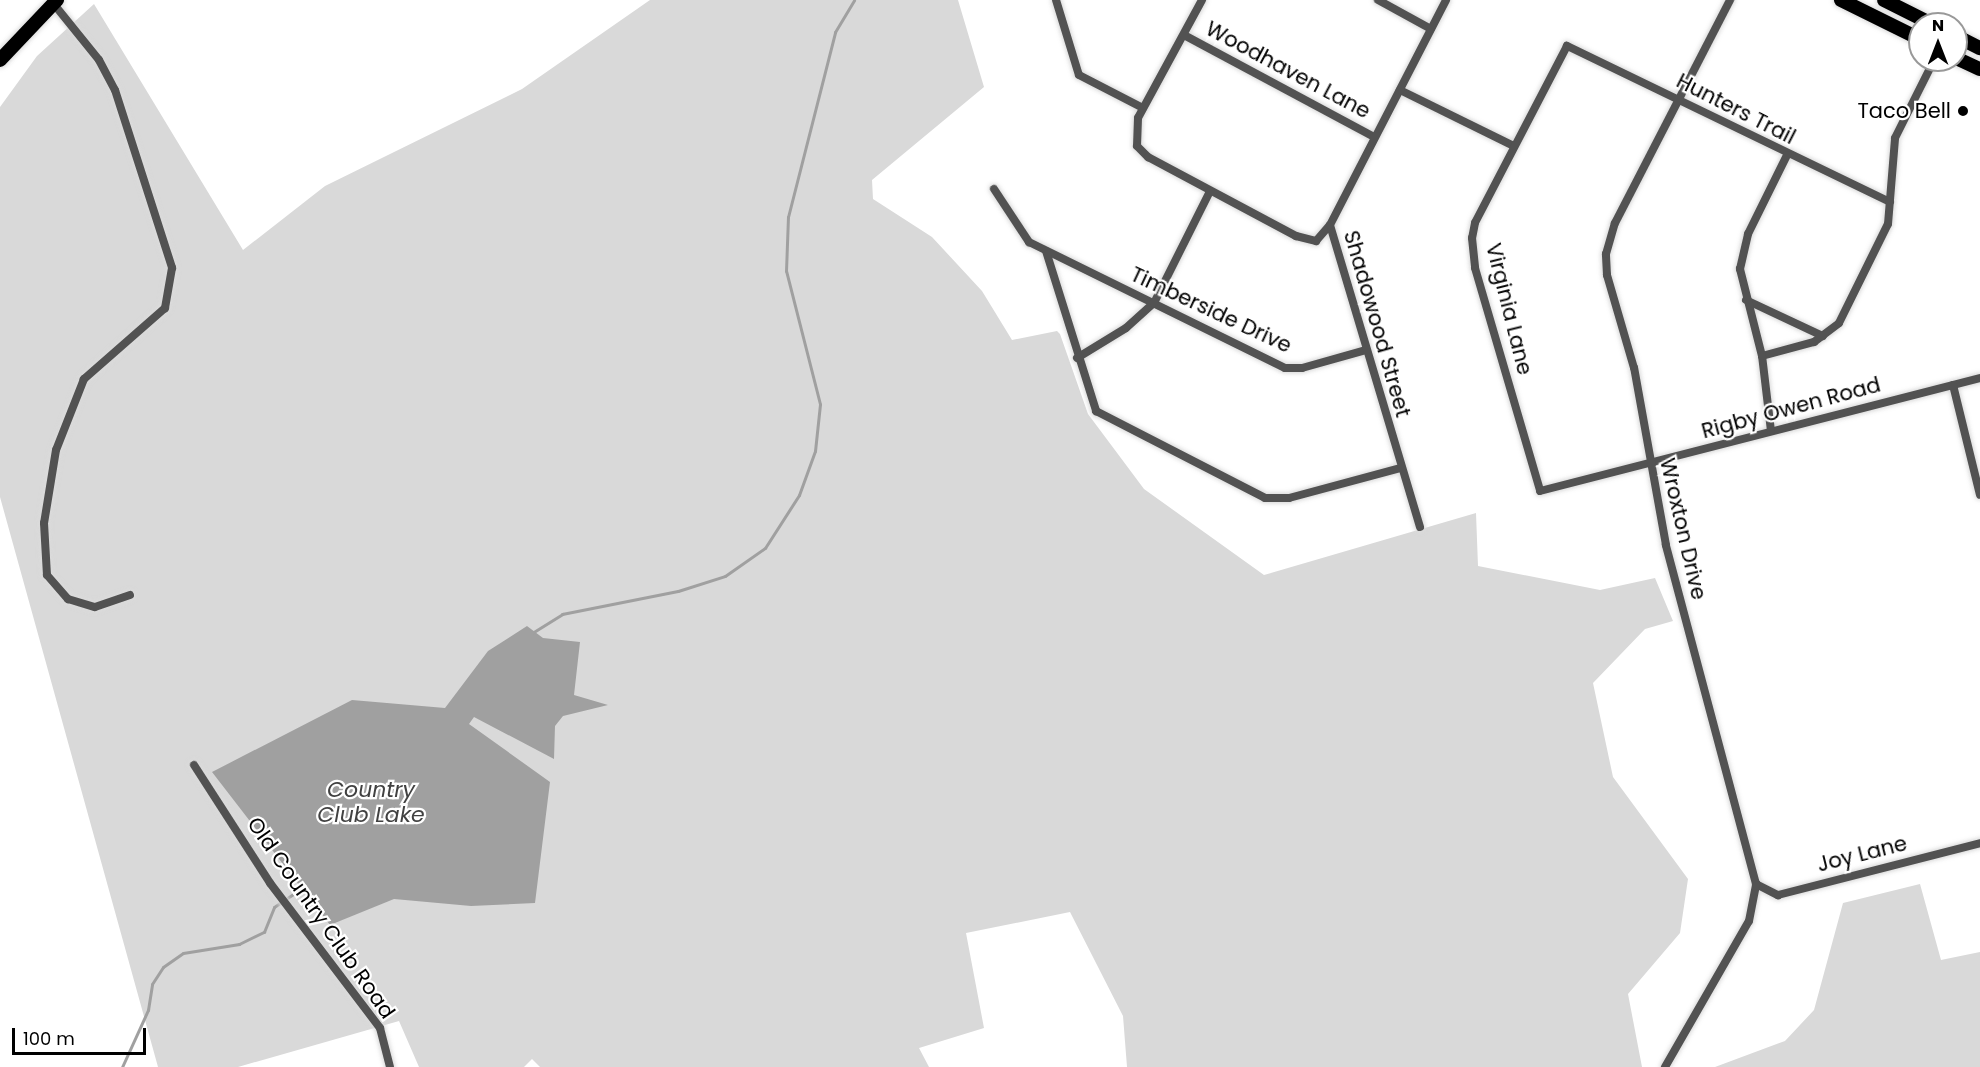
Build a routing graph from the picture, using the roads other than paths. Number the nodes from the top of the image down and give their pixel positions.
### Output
1 (1056, 0) edge
2 (1202, 0) edge
3 (1378, 0) edge
4 (1446, 0) edge
5 (1730, 0) edge
6 (1841, 0) edge
7 (1884, 0) edge
8 (55, 2) edge
9 (1908, 12) edge
10 (1431, 29) junction
11 (1908, 33) edge
12 (1184, 35) junction
13 (1567, 46) joint
14 (0, 60) edge
15 (1928, 72) edge
16 (1400, 90) junction
17 (1679, 100) junction
18 (1143, 108) junction
19 (1374, 137) junction
20 (1514, 146) junction
21 (1787, 155) junction
22 (994, 189) dead end
23 (1210, 191) junction
24 (1890, 202) junction
25 (1330, 225) junction
26 (1046, 251) junction
27 (1746, 300) junction
28 (1154, 303) junction
29 (1823, 336) junction
30 (1366, 350) junction
31 (1762, 356) junction
32 (1077, 358) junction
33 (1980, 378) edge
34 (1953, 385) junction
35 (1771, 431) junction
36 (1648, 464) junction
37 (1400, 468) junction
38 (1540, 491) joint
39 (1980, 495) edge
40 (1420, 527) dead end
41 (129, 595) dead end
42 (194, 765) dead end
43 (1980, 843) edge
44 (1756, 884) junction
45 (390, 1067) edge
46 (1665, 1067) edge

1 - 18 street
2 - 12 street
3 - 10 street
4 - 10 street, Shadowood Street
5 - 17 street, Wroxton Drive
6 - 11 main road
7 - 9 main road
8 - 14 main road
8 - 41 street
10 - 16 street, Shadowood Street
12 - 18 street
12 - 19 street, Woodhaven Lane
13 - 17 street, Hunters Trail
13 - 20 street, Virginia Lane
15 - 24 street
16 - 19 street, Shadowood Street
16 - 20 street
17 - 21 street, Hunters Trail
17 - 36 street, Wroxton Drive
18 - 23 street
19 - 25 street, Shadowood Street
20 - 38 street, Virginia Lane
21 - 24 street, Hunters Trail
21 - 27 street
22 - 26 street, Timberside Drive
23 - 25 street
23 - 28 street
24 - 29 street
25 - 30 street, Shadowood Street
26 - 28 street, Timberside Drive
26 - 32 street
27 - 29 street
27 - 31 street
28 - 30 street, Timberside Drive
28 - 32 street
29 - 31 street
30 - 37 street, Shadowood Street
31 - 35 street
32 - 37 street
33 - 34 street, Rigby Owen Road
34 - 35 street, Rigby Owen Road
34 - 39 street
35 - 36 street, Rigby Owen Road
36 - 38 street, Rigby Owen Road
36 - 44 street, Wroxton Drive
37 - 40 street, Shadowood Street
42 - 45 street, Old Country Club Road
43 - 44 street, Joy Lane
44 - 46 street, Wroxton Drive

